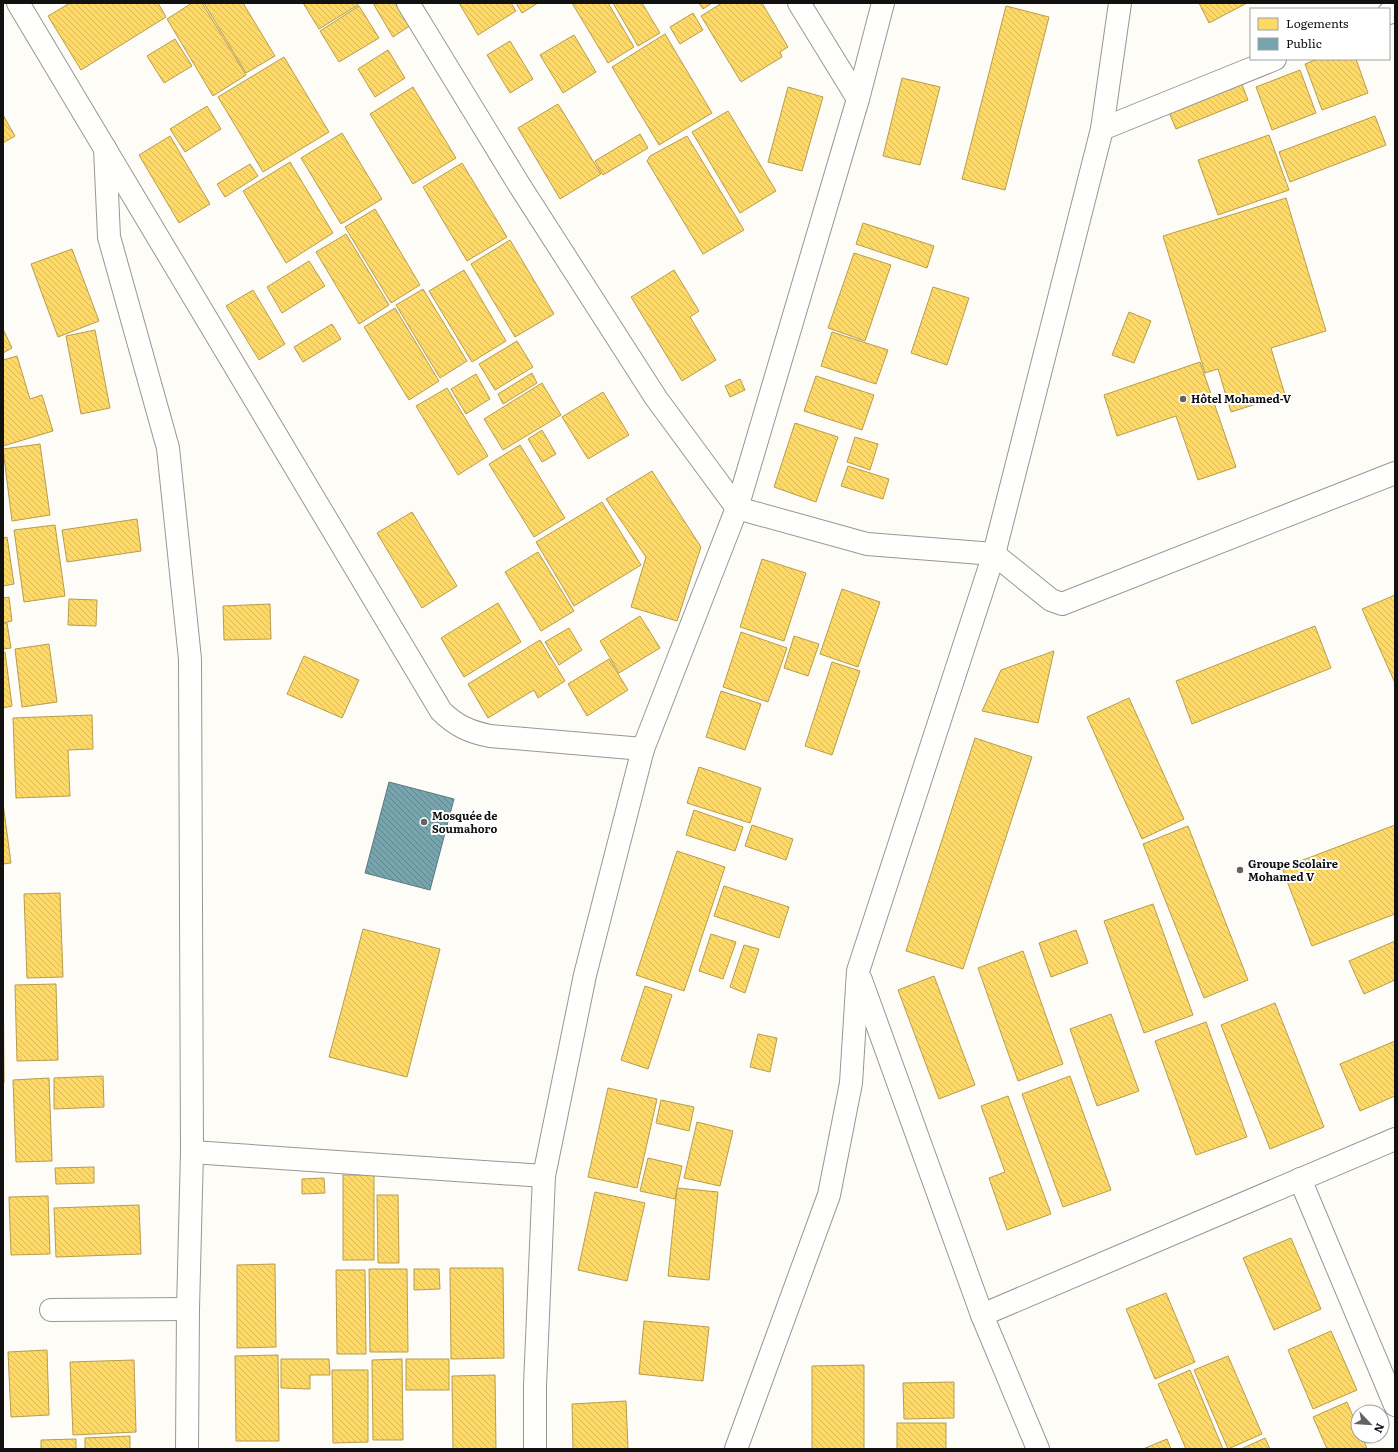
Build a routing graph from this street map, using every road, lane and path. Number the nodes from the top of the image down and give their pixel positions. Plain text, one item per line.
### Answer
1 (18, 3) edge
2 (408, 3) edge
3 (799, 3) edge
4 (883, 3) edge
5 (1120, 3) edge
6 (1273, 60) edge
7 (858, 99) junction
8 (1102, 129) junction
9 (105, 148) junction
10 (1395, 473) edge
11 (737, 508) junction
12 (994, 554) junction
13 (643, 749) junction
14 (858, 971) junction
15 (1395, 1139) edge
16 (192, 1152) junction
17 (544, 1176) junction
18 (1300, 1180) junction
19 (188, 1309) junction
20 (51, 1310) dead end
21 (982, 1315) junction
22 (1395, 1405) edge
23 (187, 1449) edge
24 (535, 1449) edge
25 (736, 1449) edge
26 (1038, 1449) edge

1 - 9 street
2 - 11 street
3 - 7 street
4 - 7 street
5 - 8 street
6 - 8 street
7 - 11 street
8 - 12 street
9 - 13 street
9 - 16 street
10 - 12 street
11 - 12 street
11 - 13 street
12 - 14 street
13 - 17 street
14 - 21 street
14 - 25 street
15 - 18 street
16 - 17 street
16 - 19 street
17 - 24 street
18 - 21 street
18 - 22 street
19 - 20 street
19 - 23 street
21 - 26 street

